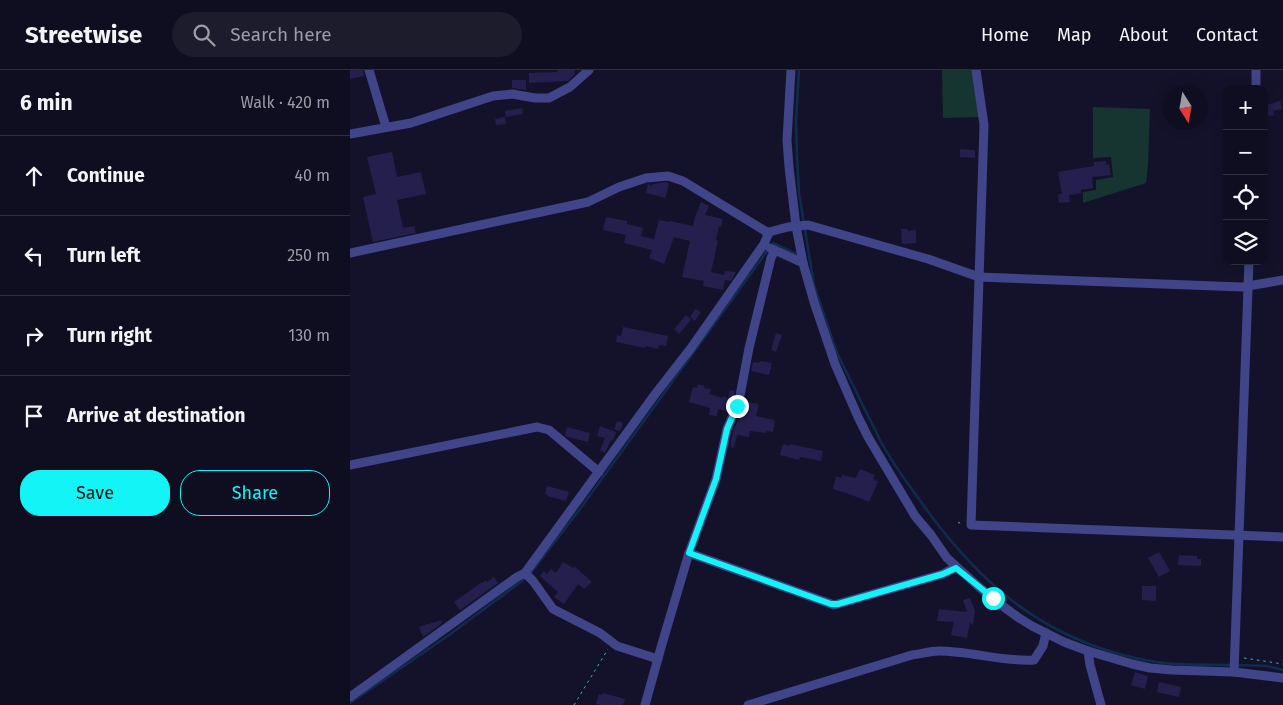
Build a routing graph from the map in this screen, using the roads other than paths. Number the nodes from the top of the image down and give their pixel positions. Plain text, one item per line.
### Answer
1 (369, 70) edge
2 (589, 70) edge
3 (791, 70) edge
4 (976, 70) edge
5 (1256, 70) edge
6 (1256, 85) edge
7 (386, 127) junction
8 (350, 134) edge
9 (802, 225) junction
10 (769, 232) junction
11 (764, 244) junction
12 (775, 250) junction
13 (350, 252) edge
14 (804, 263) junction
15 (1249, 265) edge
16 (979, 277) junction
17 (1283, 280) edge
18 (1248, 287) junction
19 (350, 466) edge
20 (599, 472) junction
21 (1238, 535) junction
22 (1283, 537) edge
23 (689, 553) junction
24 (956, 568) junction
25 (525, 573) junction
26 (1046, 633) junction
27 (1088, 651) junction
28 (658, 659) junction
29 (1234, 672) junction
30 (1283, 678) edge
31 (350, 697) edge
32 (645, 705) edge
33 (748, 705) edge
34 (1101, 705) edge

1 - 7 street
2 - 7 street
3 - 9 street
4 - 16 street
5 - 6 street
7 - 8 street
9 - 10 street
9 - 14 street
9 - 16 street
10 - 11 street
10 - 13 street
11 - 12 street
11 - 20 street
12 - 14 street
12 - 23 street
14 - 24 street
15 - 18 street
16 - 18 street
16 - 21 street
17 - 18 street
18 - 21 street
19 - 20 street
20 - 25 street
21 - 22 street
21 - 29 street
23 - 24 street
23 - 28 street
24 - 26 street
25 - 28 street
25 - 31 street
26 - 27 street
26 - 33 street
27 - 29 street
27 - 34 street
28 - 32 street
29 - 30 street

